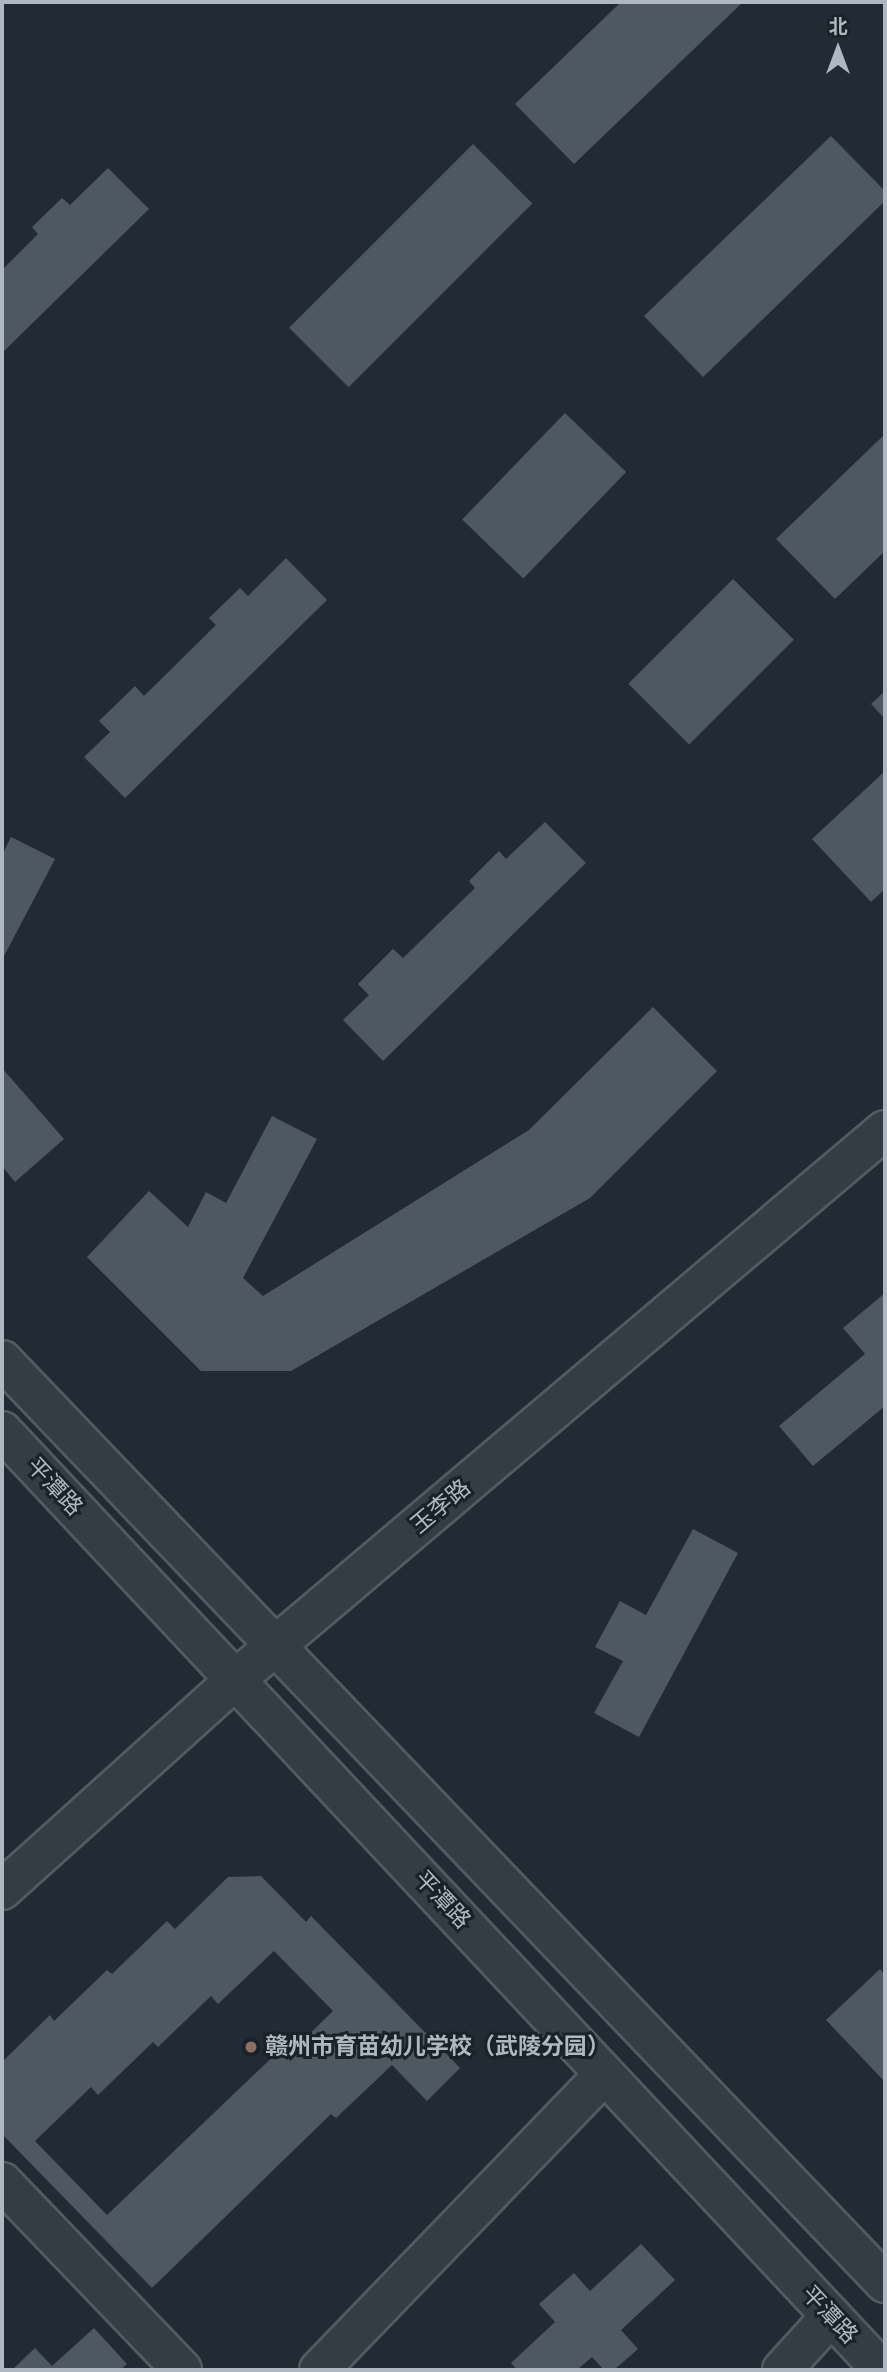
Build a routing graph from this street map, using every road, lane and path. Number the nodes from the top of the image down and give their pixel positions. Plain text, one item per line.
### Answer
1 (885, 1130) edge
2 (2, 1360) edge
3 (2, 1431) edge
4 (273, 1649) junction
5 (236, 1679) junction
6 (2, 1890) edge
7 (604, 2075) junction
8 (2, 2182) edge
9 (885, 2283) edge
10 (831, 2316) junction
11 (181, 2370) edge
12 (318, 2370) edge
13 (782, 2370) edge
14 (882, 2370) edge

1 - 4 street, 玉李路
2 - 4 street
3 - 5 street, 平潭路
4 - 5 street, 玉李路
4 - 9 street
5 - 6 street, 玉李路
5 - 7 street, 平潭路
7 - 10 street, 平潭路
7 - 12 street
8 - 11 street
10 - 13 street
10 - 14 street, 平潭路

